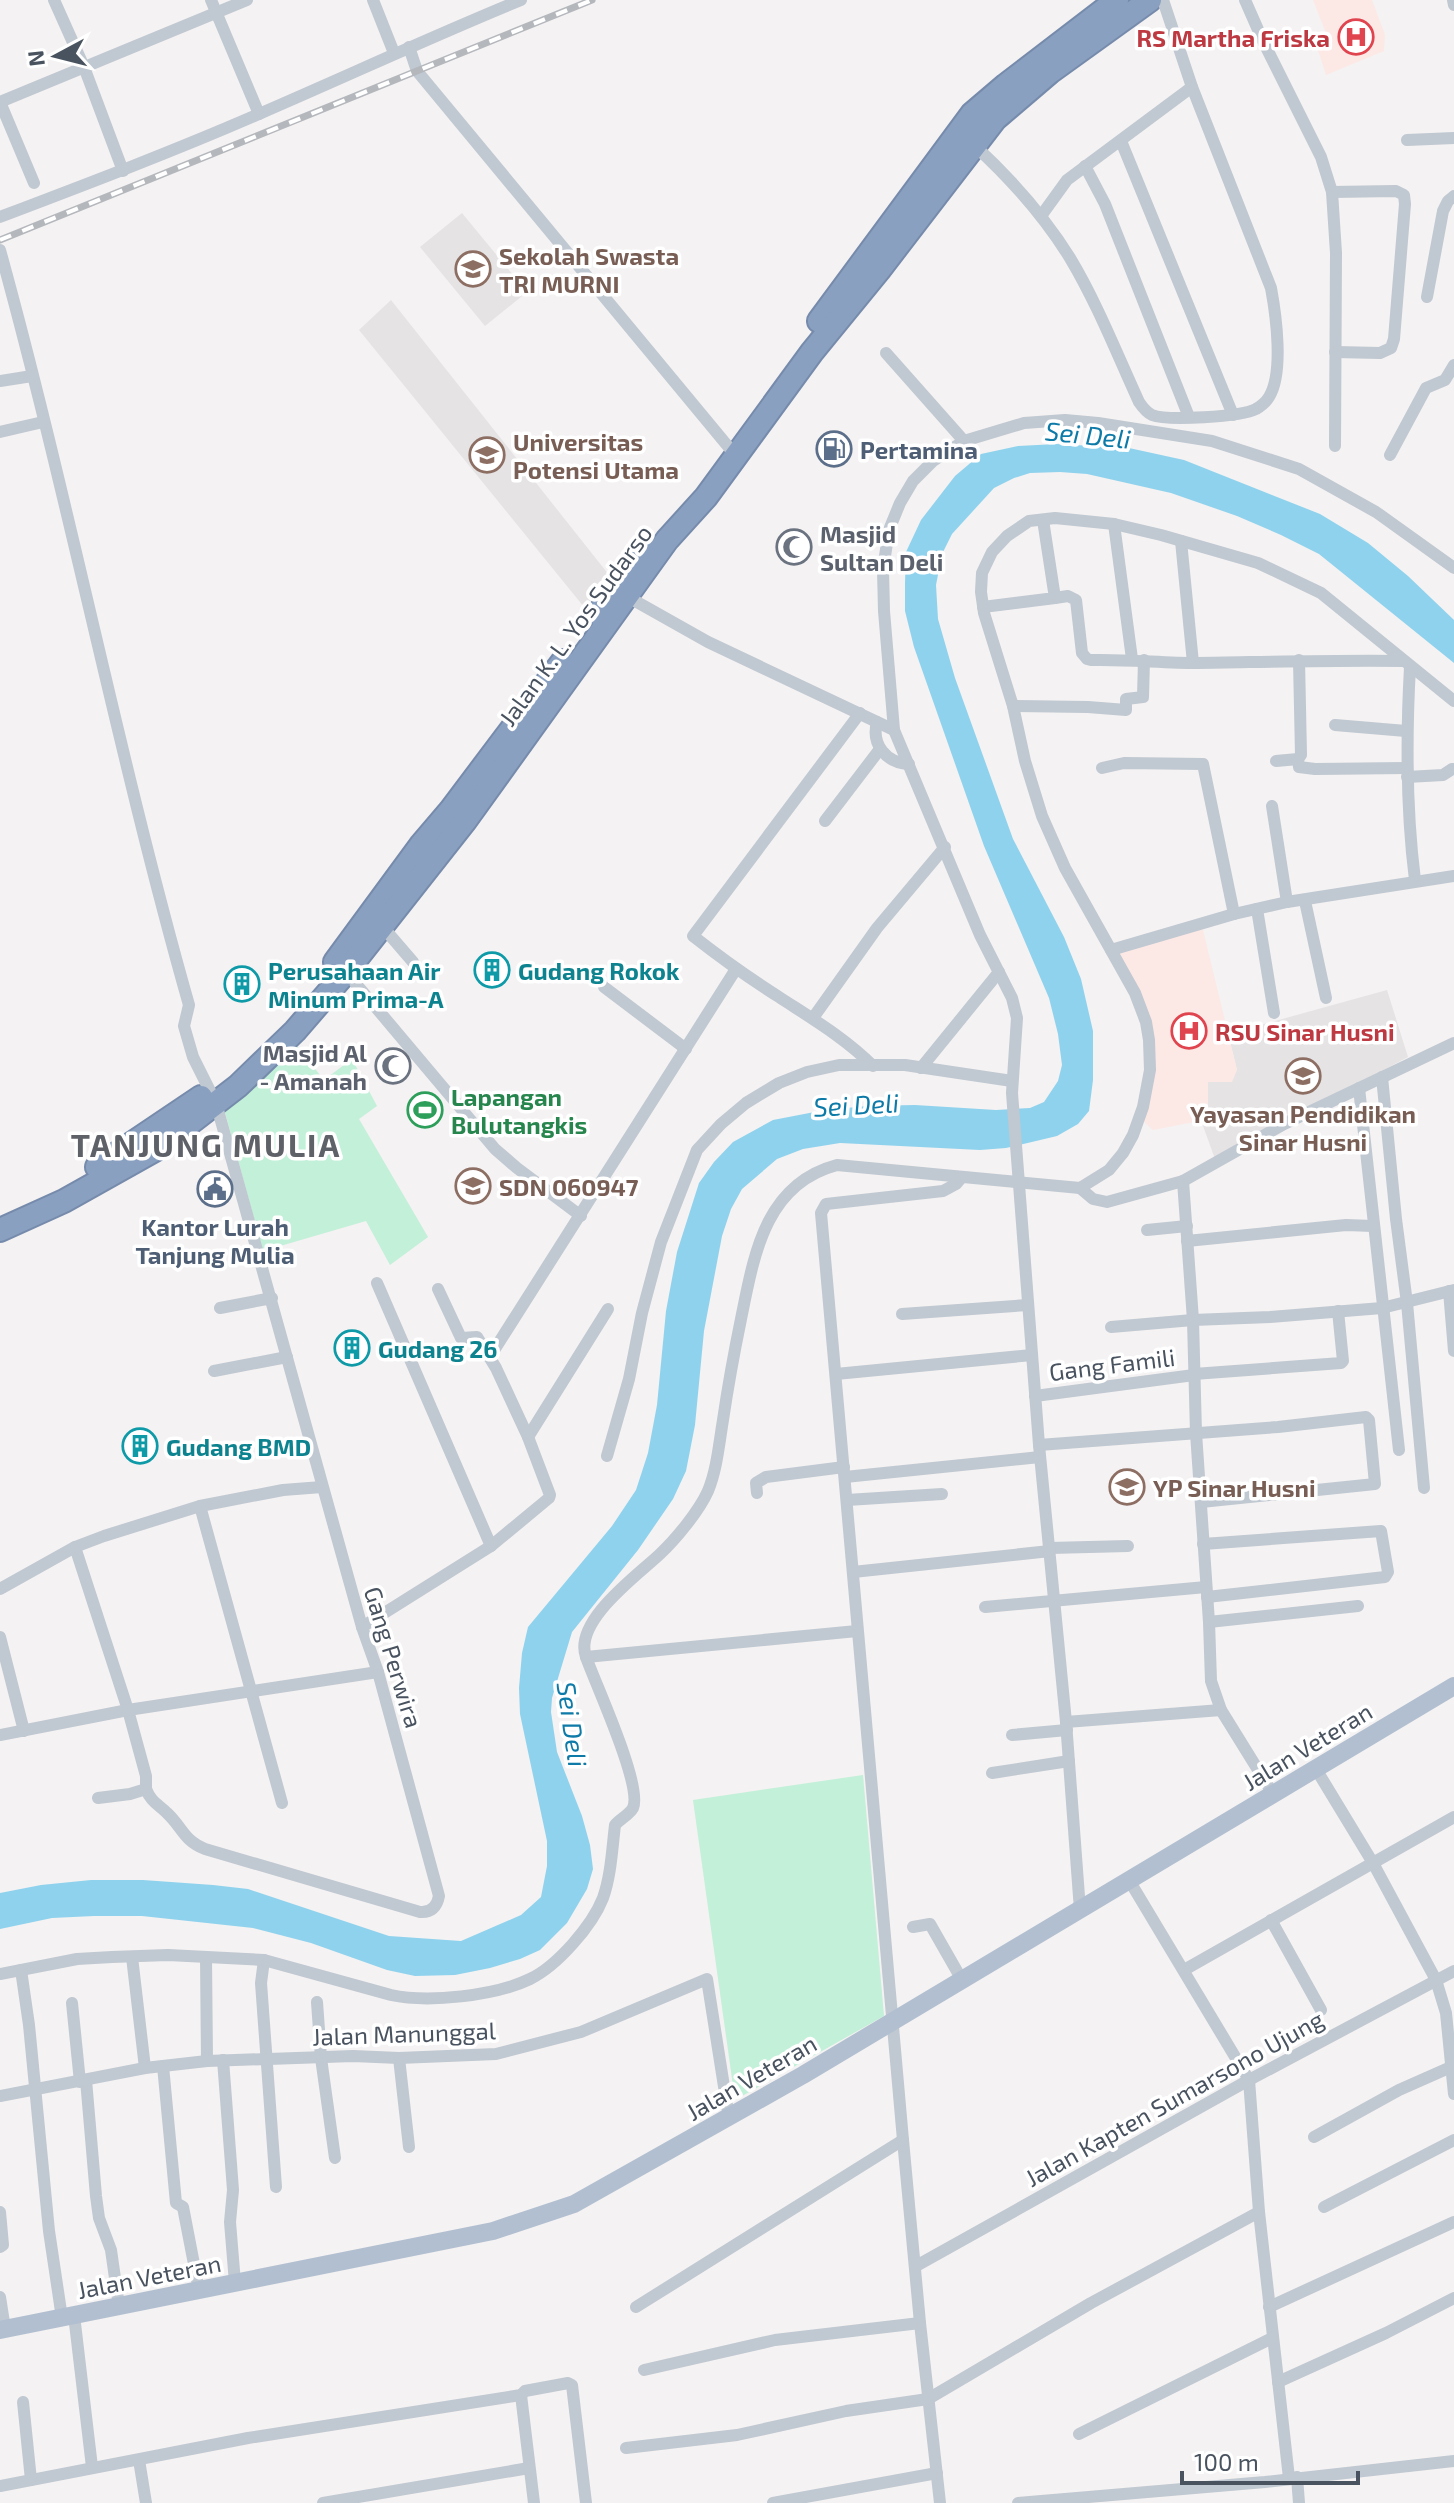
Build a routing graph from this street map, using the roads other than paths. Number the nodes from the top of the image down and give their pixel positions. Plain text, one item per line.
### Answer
1 (54, 0) edge
2 (211, 0) edge
3 (247, 0) edge
4 (373, 0) edge
5 (521, 0) edge
6 (1117, 0) edge
7 (1150, 0) edge
8 (1163, 0) edge
9 (1245, 0) edge
10 (216, 14) junction
11 (409, 47) junction
12 (394, 53) junction
13 (84, 67) junction
14 (1192, 87) junction
15 (0, 102) edge
16 (259, 114) junction
17 (1454, 138) edge
18 (1407, 140) dead end
19 (1121, 141) junction
20 (974, 145) junction
21 (1085, 166) junction
22 (123, 171) junction
23 (34, 183) dead end
24 (1332, 192) junction
25 (1454, 196) edge
26 (1041, 216) junction
27 (0, 217) edge
28 (0, 250) edge
29 (5, 285) edge
30 (1427, 297) dead end
31 (1335, 352) junction
32 (886, 353) dead end
33 (1454, 365) edge
34 (32, 376) junction
35 (0, 381) edge
36 (1233, 415) junction
37 (1189, 417) junction
38 (43, 422) junction
39 (0, 432) edge
40 (964, 441) junction
41 (1335, 446) dead end
42 (732, 450) junction
43 (1390, 455) dead end
44 (1043, 520) junction
45 (1114, 524) junction
46 (1181, 541) junction
47 (1454, 568) edge
48 (628, 597) junction
49 (1055, 598) junction
50 (983, 607) junction
51 (1138, 660) junction
52 (1299, 660) junction
53 (1193, 663) junction
54 (1406, 664) junction
55 (1454, 701) edge
56 (1013, 706) junction
57 (860, 713) junction
58 (877, 722) junction
59 (1335, 725) dead end
60 (894, 730) junction
61 (1406, 731) junction
62 (880, 749) junction
63 (1298, 759) junction
64 (1276, 761) dead end
65 (909, 764) junction
66 (1102, 768) dead end
67 (1452, 769) edge
68 (1407, 773) junction
69 (1272, 806) dead end
70 (825, 821) dead end
71 (945, 847) junction
72 (1454, 876) edge
73 (1415, 880) junction
74 (1305, 901) junction
75 (1287, 902) junction
76 (1257, 909) junction
77 (1234, 914) junction
78 (382, 926) junction
79 (1111, 950) junction
80 (413, 962) dead end
81 (736, 969) junction
82 (346, 972) junction
83 (999, 972) junction
84 (604, 987) dead end
85 (1326, 998) dead end
86 (1274, 1013) dead end
87 (813, 1018) junction
88 (1454, 1043) edge
89 (686, 1049) junction
90 (873, 1066) junction
91 (921, 1068) junction
92 (1382, 1077) junction
93 (1012, 1087) junction
94 (1359, 1088) junction
95 (213, 1097) junction
96 (962, 1177) junction
97 (1183, 1181) junction
98 (1021, 1184) junction
99 (1080, 1188) junction
100 (0, 1216) edge
101 (581, 1216) junction
102 (1187, 1226) junction
103 (1373, 1226) junction
104 (0, 1230) edge
105 (1147, 1230) dead end
106 (1187, 1241) junction
107 (377, 1283) dead end
108 (438, 1289) dead end
109 (1451, 1291) edge
110 (272, 1298) junction
111 (1407, 1303) junction
112 (1028, 1305) junction
113 (220, 1308) dead end
114 (1382, 1308) junction
115 (608, 1309) dead end
116 (1338, 1311) junction
117 (902, 1314) dead end
118 (1193, 1320) junction
119 (1111, 1327) dead end
120 (1454, 1351) edge
121 (491, 1355) junction
122 (1032, 1355) junction
123 (287, 1357) junction
124 (214, 1371) dead end
125 (836, 1374) junction
126 (1194, 1375) junction
127 (1035, 1396) junction
128 (1196, 1433) junction
129 (528, 1437) junction
130 (1399, 1450) dead end
131 (1040, 1451) junction
132 (607, 1456) dead end
133 (845, 1472) junction
134 (322, 1487) junction
135 (1424, 1488) dead end
136 (757, 1493) dead end
137 (942, 1494) dead end
138 (847, 1500) junction
139 (1201, 1502) junction
140 (200, 1506) junction
141 (1203, 1544) junction
142 (491, 1546) junction
143 (1128, 1546) dead end
144 (75, 1547) junction
145 (1050, 1550) junction
146 (853, 1572) junction
147 (0, 1589) edge
148 (1206, 1592) junction
149 (1054, 1602) junction
150 (1358, 1606) dead end
151 (985, 1607) dead end
152 (1209, 1622) junction
153 (362, 1627) junction
154 (857, 1631) junction
155 (0, 1637) edge
156 (586, 1657) junction
157 (378, 1672) junction
158 (251, 1689) junction
159 (1452, 1693) edge
160 (128, 1710) junction
161 (1221, 1710) junction
162 (1067, 1726) junction
163 (24, 1731) junction
164 (0, 1735) edge
165 (1012, 1735) dead end
166 (1069, 1761) junction
167 (1316, 1769) junction
168 (992, 1773) dead end
169 (146, 1789) junction
170 (1273, 1794) junction
171 (98, 1798) dead end
172 (282, 1803) dead end
173 (1454, 1817) edge
174 (1373, 1863) junction
175 (1129, 1880) junction
176 (1080, 1910) junction
177 (1271, 1920) junction
178 (913, 1927) dead end
179 (132, 1957) junction
180 (206, 1957) junction
181 (264, 1960) junction
182 (21, 1970) junction
183 (1184, 1970) junction
184 (1454, 1971) edge
185 (0, 1974) edge
186 (962, 1980) junction
187 (1436, 1980) junction
188 (317, 2002) dead end
189 (72, 2003) dead end
190 (1321, 2010) dead end
191 (892, 2022) junction
192 (267, 2058) junction
193 (321, 2058) junction
194 (399, 2058) junction
195 (223, 2060) junction
196 (1452, 2060) edge
197 (207, 2061) junction
198 (163, 2066) junction
199 (145, 2068) junction
200 (1249, 2080) junction
201 (83, 2081) junction
202 (36, 2089) junction
203 (1454, 2094) edge
204 (0, 2096) edge
205 (729, 2118) junction
206 (1314, 2137) dead end
207 (903, 2140) junction
208 (1454, 2140) edge
209 (409, 2147) dead end
210 (335, 2158) dead end
211 (276, 2187) dead end
212 (1324, 2207) dead end
213 (0, 2212) edge
214 (1259, 2212) junction
215 (1454, 2222) edge
216 (0, 2247) edge
217 (916, 2266) junction
218 (235, 2283) junction
219 (199, 2290) junction
220 (0, 2297) edge
221 (1454, 2298) edge
222 (119, 2306) junction
223 (636, 2307) dead end
224 (1269, 2307) junction
225 (68, 2316) junction
226 (920, 2323) junction
227 (3, 2329) edge
228 (1272, 2338) junction
229 (644, 2370) dead end
230 (1278, 2382) junction
231 (521, 2395) junction
232 (928, 2399) junction
233 (23, 2402) dead end
234 (1079, 2434) dead end
235 (626, 2448) dead end
236 (139, 2460) junction
237 (1454, 2461) edge
238 (92, 2467) junction
239 (529, 2468) junction
240 (937, 2473) junction
241 (1293, 2477) junction
242 (31, 2480) junction
243 (0, 2486) edge
244 (146, 2503) edge
245 (323, 2503) edge
246 (534, 2503) edge
247 (586, 2503) edge
248 (773, 2503) edge
249 (940, 2503) edge
250 (1018, 2503) edge
251 (1299, 2503) edge

1 - 13 street
2 - 10 street
3 - 10 street
4 - 12 street
5 - 11 street
6 - 42 highway, Jalan K. L. Yos Sudarso
7 - 20 highway, Jalan K. L. Yos Sudarso
8 - 14 street
9 - 24 street
10 - 13 street
10 - 16 street
11 - 12 street
11 - 42 street
12 - 16 street
13 - 15 street
13 - 22 street
14 - 19 street
14 - 36 street
15 - 23 street
16 - 22 street
17 - 18 street
19 - 21 street
19 - 36 street
20 - 26 street
20 - 42 highway, Jalan K. L. Yos Sudarso
21 - 26 street
21 - 37 street
22 - 27 street
24 - 31 street
24 - 31 street
25 - 30 street
26 - 37 street
28 - 29 street, Gang Perwira
29 - 34 street, Gang Perwira
31 - 41 street
32 - 40 street
33 - 43 street
34 - 35 street
34 - 38 street, Gang Perwira
36 - 37 street
38 - 39 street
38 - 95 street, Gang Perwira
40 - 47 street
40 - 60 street
42 - 48 highway, Jalan K. L. Yos Sudarso
42 - 95 highway, Jalan K. L. Yos Sudarso
44 - 45 street
44 - 49 street
44 - 50 street
45 - 46 street
45 - 51 street
46 - 53 street
46 - 54 street
48 - 57 street
48 - 78 highway, Jalan K. L. Yos Sudarso
49 - 50 street
49 - 51 street
50 - 56 street
51 - 53 street
51 - 56 street
52 - 53 street
52 - 54 street
52 - 63 street
54 - 55 street
54 - 61 street
56 - 79 street
57 - 58 street
57 - 81 street
58 - 60 street
58 - 62 street
59 - 61 street
60 - 65 street
61 - 68 street
62 - 65 street
62 - 70 street
63 - 64 street
63 - 68 street
65 - 71 street
66 - 77 street
67 - 68 street
68 - 73 street
69 - 75 street
71 - 83 street
71 - 87 street
72 - 73 street
73 - 74 street
74 - 75 street
74 - 85 street
75 - 76 street
76 - 77 street
76 - 86 street
77 - 79 street
78 - 80 street
78 - 82 highway, Jalan K. L. Yos Sudarso
79 - 99 street
81 - 87 street
81 - 89 street
82 - 95 highway, Jalan K. L. Yos Sudarso
82 - 101 street
83 - 91 street
83 - 93 street
84 - 89 street
87 - 90 street
88 - 92 street
89 - 101 street
90 - 91 street
90 - 132 street
91 - 93 street
92 - 94 street
92 - 111 street
93 - 98 street
94 - 97 street
94 - 103 street
95 - 100 highway, Jalan K. L. Yos Sudarso
95 - 104 highway, Jalan K. L. Yos Sudarso
95 - 110 street, Gang Perwira
96 - 98 street
96 - 125 street
96 - 156 street
97 - 99 street
97 - 102 street
98 - 99 street
98 - 112 street
101 - 121 street
102 - 105 street
102 - 106 street
103 - 106 street
103 - 114 street
106 - 118 street
107 - 142 street
108 - 121 street
109 - 111 street
109 - 120 street
110 - 113 street
110 - 123 street, Gang Perwira
111 - 114 street
111 - 135 street
112 - 117 street
112 - 122 street
114 - 116 street
114 - 130 street
115 - 129 street
116 - 118 street
116 - 126 street, Gang Famili
118 - 119 street
118 - 126 street
121 - 129 street
122 - 125 street
122 - 127 street
123 - 124 street
123 - 134 street, Gang Perwira
125 - 133 street
126 - 127 street, Gang Famili
126 - 128 street
127 - 131 street
128 - 131 street
128 - 139 street
128 - 139 street
129 - 142 street
131 - 133 street
131 - 145 street
133 - 136 street
133 - 138 street
134 - 140 street
134 - 153 street, Gang Perwira
137 - 138 street
138 - 146 street
139 - 141 street
140 - 144 street
140 - 158 street
141 - 148 street
141 - 148 street
142 - 153 street
143 - 145 street
144 - 147 street
144 - 160 street
145 - 146 street
145 - 149 street
146 - 154 street
148 - 149 street
148 - 152 street
149 - 151 street
149 - 162 street
150 - 152 street
152 - 161 street
153 - 157 street, Gang Perwira
154 - 156 street
154 - 191 street
155 - 163 street
156 - 181 street
157 - 158 street
157 - 169 street, Gang Perwira
158 - 160 street
158 - 172 street
159 - 167 main road, Jalan Veteran
160 - 163 street
160 - 169 street
161 - 162 street
161 - 170 street
162 - 165 street
162 - 166 street
163 - 164 street
166 - 168 street
166 - 176 street
167 - 170 main road, Jalan Veteran
167 - 174 street
169 - 171 street
170 - 175 main road, Jalan Veteran
173 - 174 street
174 - 177 street
174 - 187 street
175 - 176 main road, Jalan Veteran
175 - 183 street
176 - 186 main road, Jalan Veteran
177 - 183 street
177 - 190 street
178 - 186 street
179 - 180 street
179 - 182 street
179 - 199 street
180 - 181 street
180 - 197 street
181 - 192 street
182 - 185 street
182 - 202 street
183 - 200 street
184 - 187 street, Jalan Kapten Sumarsono Ujung
186 - 191 main road, Jalan Veteran
187 - 196 street
187 - 200 street, Jalan Kapten Sumarsono Ujung
188 - 193 street
189 - 201 street
191 - 205 main road, Jalan Veteran
191 - 207 street
192 - 193 street, Jalan Manunggal
192 - 195 street, Jalan Manunggal
192 - 211 street
193 - 194 street, Jalan Manunggal
193 - 210 street
194 - 205 street, Jalan Manunggal
194 - 209 street
195 - 197 street, Jalan Manunggal
195 - 218 street
196 - 203 street
196 - 206 street
197 - 198 street, Jalan Manunggal
198 - 199 street, Jalan Manunggal
198 - 219 street
199 - 201 street, Jalan Manunggal
200 - 214 street
200 - 217 street, Jalan Kapten Sumarsono Ujung
201 - 202 street, Jalan Manunggal
201 - 222 street
202 - 204 street, Jalan Manunggal
202 - 225 street
205 - 218 main road, Jalan Veteran
207 - 217 street
207 - 223 street
208 - 212 street
213 - 216 street
214 - 224 street
214 - 232 street
215 - 224 street
217 - 226 street
218 - 219 main road, Jalan Veteran
219 - 222 main road, Jalan Veteran
220 - 227 street
221 - 230 street
222 - 225 main road, Jalan Veteran
224 - 228 street
225 - 227 main road, Jalan Veteran
225 - 238 street
226 - 229 street
226 - 232 street
228 - 230 street
228 - 234 street
230 - 241 street
231 - 236 street
231 - 239 street
231 - 247 street
232 - 235 street
232 - 240 street
233 - 242 street
236 - 238 street
236 - 244 street
237 - 241 street
238 - 242 street
239 - 245 street
239 - 246 street
240 - 248 street
240 - 249 street
241 - 250 street
241 - 251 street
242 - 243 street

